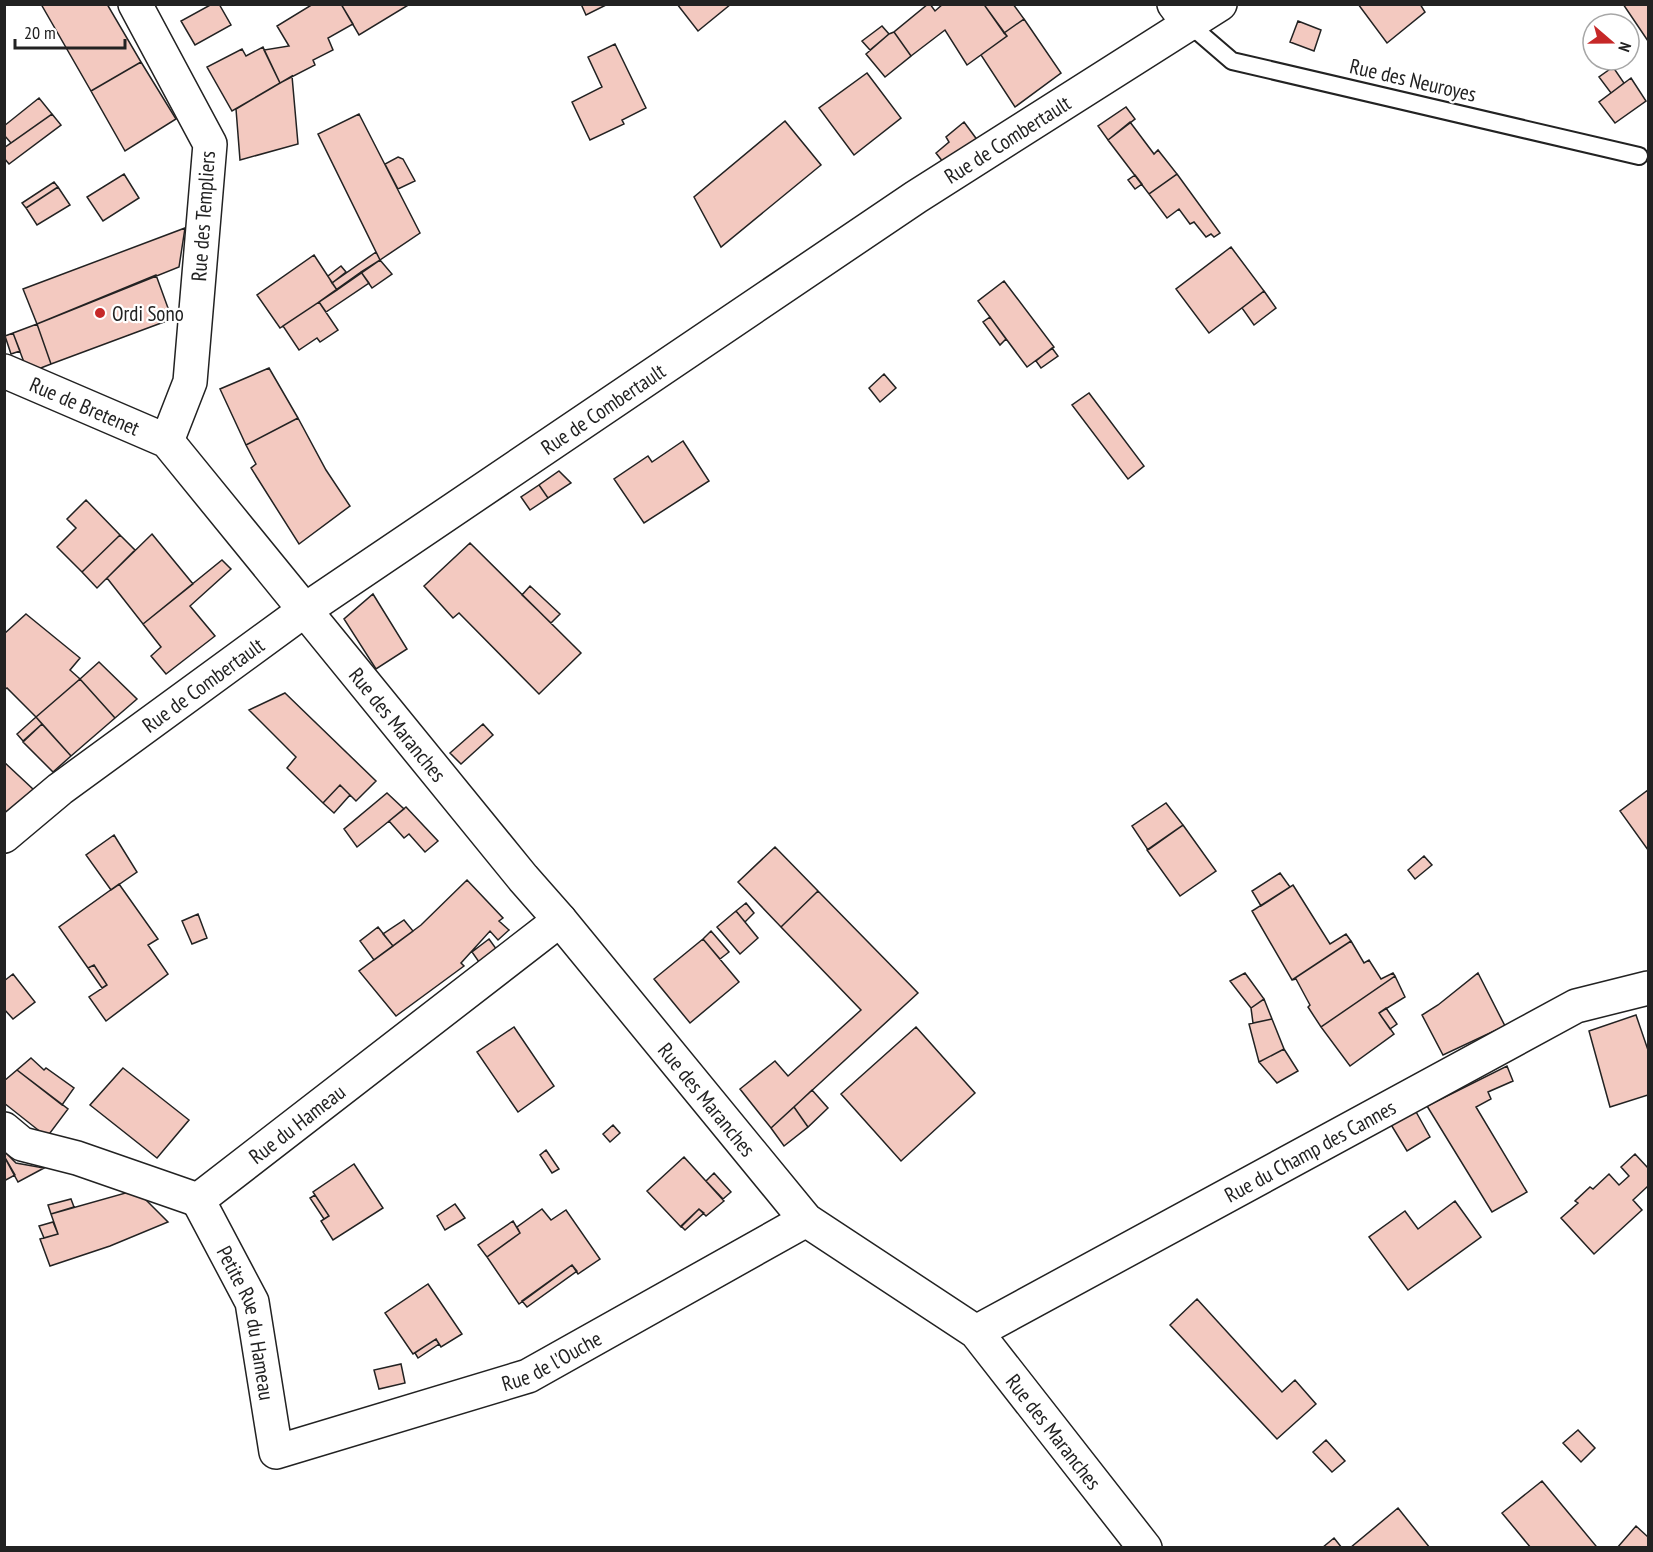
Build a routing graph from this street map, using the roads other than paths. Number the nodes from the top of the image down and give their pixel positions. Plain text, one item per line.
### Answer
1 (135, 4) edge
2 (1220, 4) edge
3 (1181, 14) edge
4 (1640, 156) dead end
5 (4, 371) edge
6 (167, 441) junction
7 (305, 610) junction
8 (4, 837) edge
9 (560, 920) junction
10 (1648, 988) edge
11 (4, 1129) edge
12 (198, 1200) junction
13 (806, 1220) junction
14 (976, 1332) junction
15 (276, 1452) joint
16 (1145, 1548) edge

1 - 6 street, Rue des Templiers
2 - 3 street, Rue de Combertault
3 - 4 lane, Rue des Neuroyes
3 - 7 street, Rue de Combertault
5 - 6 street, Rue de Bretenet
6 - 7 street, Rue des Maranches
7 - 8 street, Rue de Combertault
7 - 9 street, Rue des Maranches
9 - 12 street, Rue du Hameau
9 - 13 street, Rue des Maranches
10 - 14 street, Rue du Champ des Cannes
11 - 12 street
12 - 15 street, Petite Rue du Hameau
13 - 14 street, Rue des Maranches
13 - 15 street, Rue de l'Ouche
14 - 16 street, Rue des Maranches

